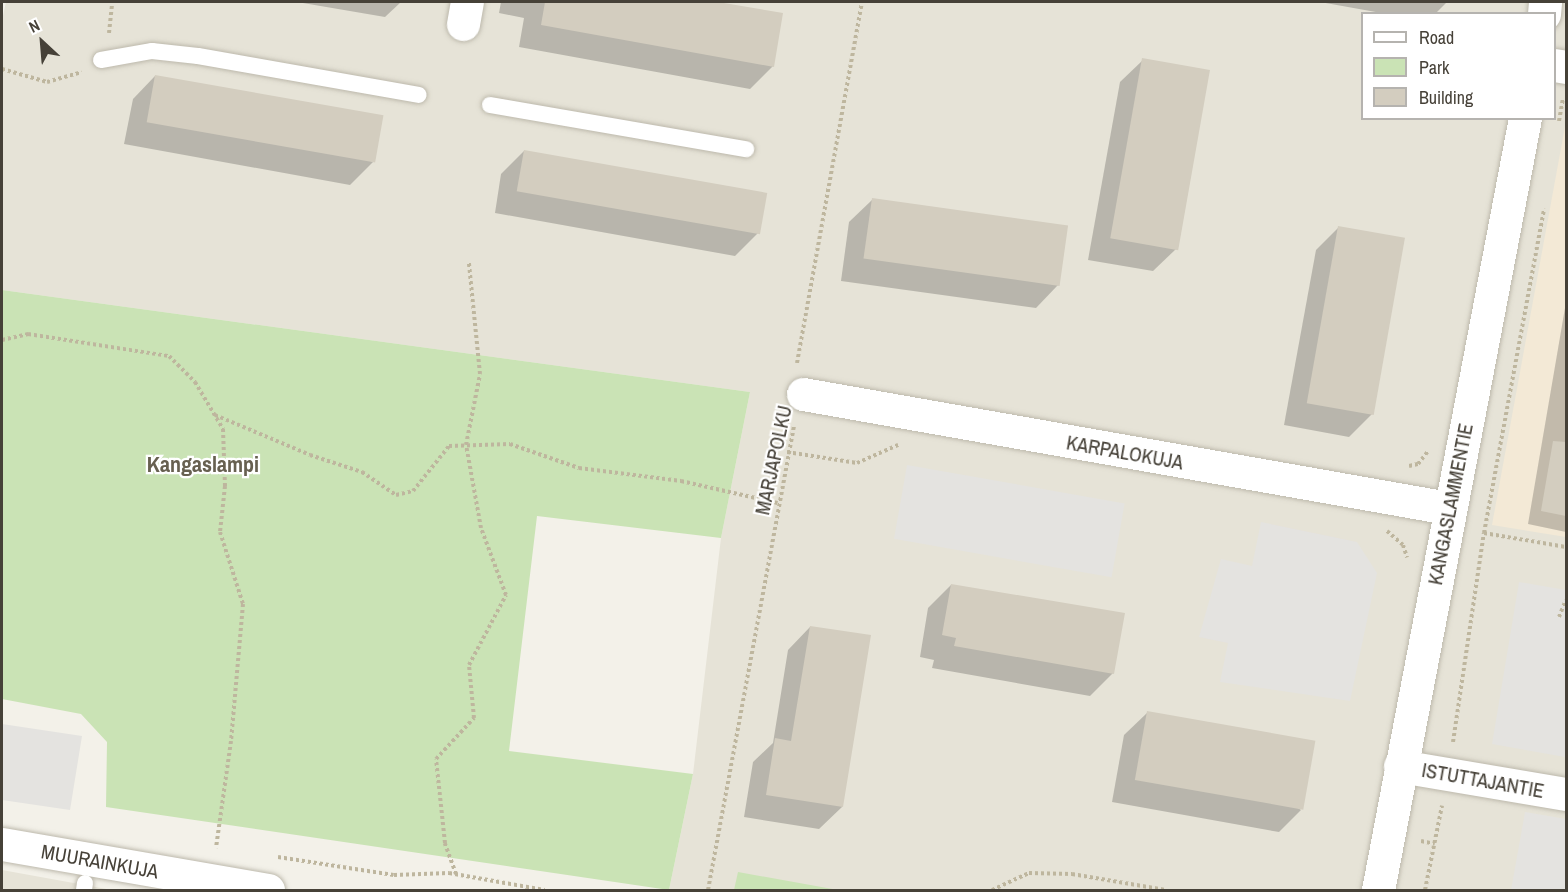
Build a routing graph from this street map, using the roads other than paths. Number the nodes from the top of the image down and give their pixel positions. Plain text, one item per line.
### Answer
1 (105, 59) road end
2 (419, 95) dead end
3 (490, 105) dead end
4 (1525, 120) edge
5 (746, 149) dead end
6 (803, 394) road end
7 (1448, 508) junction
8 (1400, 766) junction
9 (1566, 794) edge
10 (2, 844) edge
11 (268, 891) edge
12 (1378, 891) edge

1 - 2 lane
3 - 5 lane
4 - 7 street, KANGASLAMMENTIE
6 - 7 street, KARPALOKUJA
7 - 8 street, KANGASLAMMENTIE
8 - 9 street, ISTUTTAJANTIE
8 - 12 street, KANGASLAMMENTIE
10 - 11 street, MUURAINKUJA

